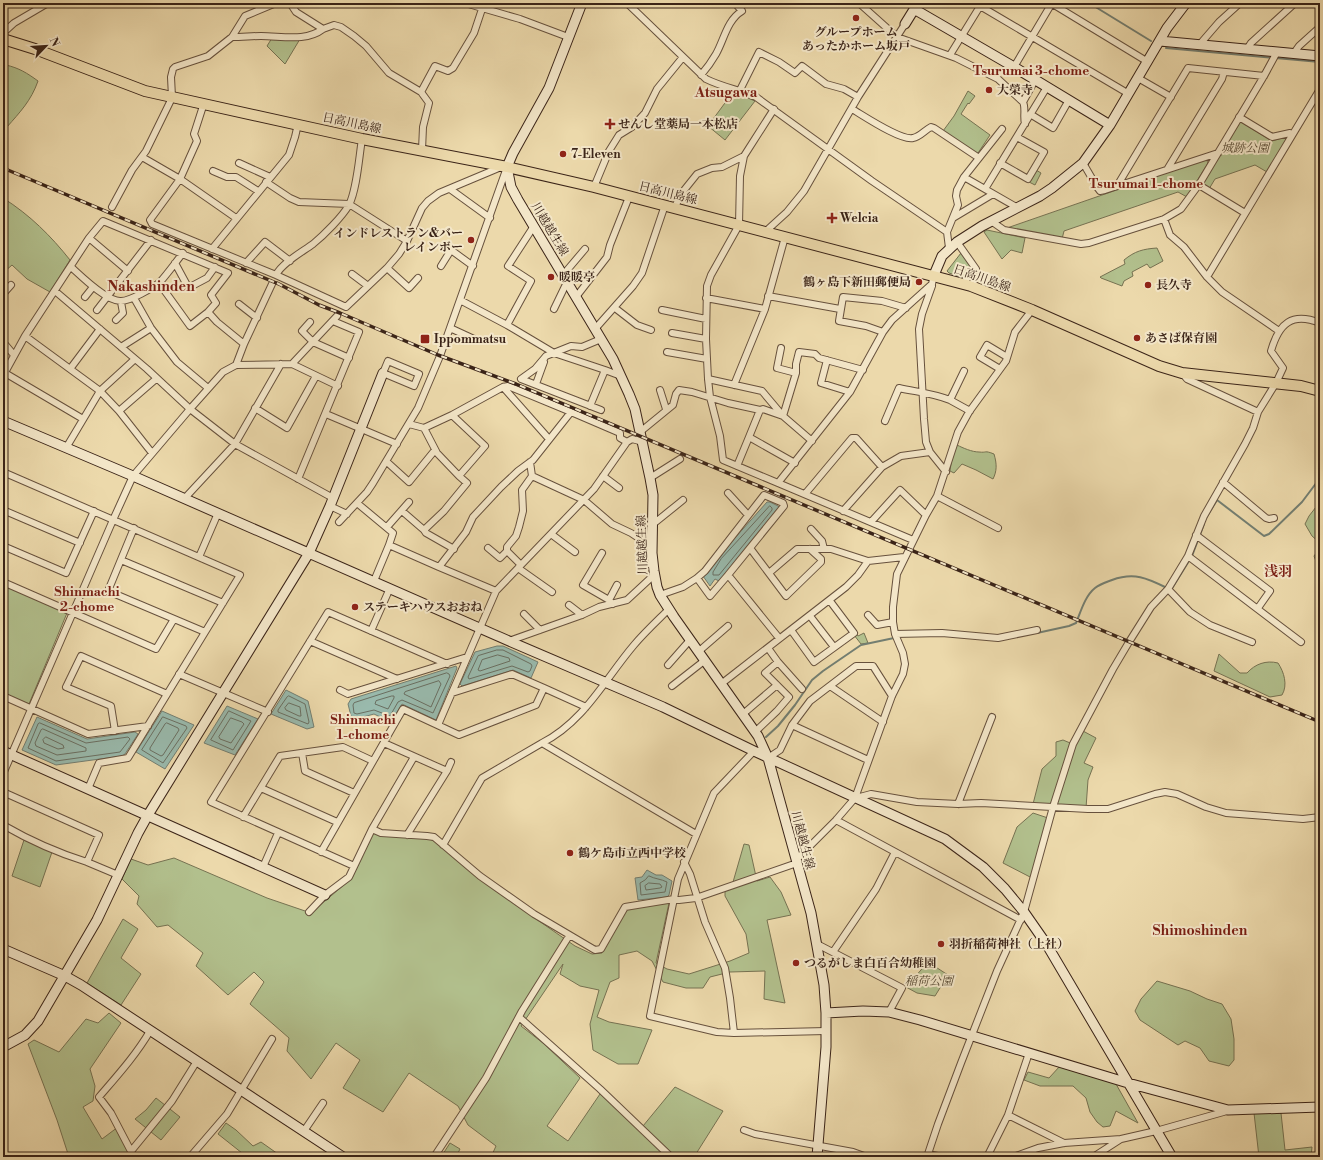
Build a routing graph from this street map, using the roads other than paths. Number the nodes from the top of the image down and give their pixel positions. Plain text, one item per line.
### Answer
1 (48, 3) edge
2 (276, 3) edge
3 (290, 3) edge
4 (465, 3) edge
5 (486, 3) edge
6 (582, 3) edge
7 (627, 3) edge
8 (735, 3) edge
9 (859, 3) edge
10 (1052, 3) edge
11 (1186, 3) edge
12 (1239, 3) edge
13 (1295, 3) edge
14 (981, 5) edge
15 (916, 6) edge
16 (482, 9) junction
17 (905, 24) joint
18 (1320, 28) edge
19 (323, 29) junction
20 (3, 34) edge
21 (961, 36) junction
22 (1033, 36) junction
23 (232, 37) junction
24 (568, 37) junction
25 (897, 37) junction
26 (3, 39) edge
27 (1160, 41) junction
28 (1200, 44) junction
29 (1247, 49) junction
30 (1277, 52) junction
31 (1294, 54) junction
32 (950, 55) junction
33 (1320, 56) edge
34 (683, 57) junction
35 (1148, 62) junction
36 (1014, 67) junction
37 (1224, 72) junction
38 (701, 75) junction
39 (1264, 76) junction
40 (1138, 78) junction
41 (1035, 80) junction
42 (1047, 87) junction
43 (1320, 89) edge
44 (740, 90) junction
45 (421, 92) junction
46 (1129, 94) junction
47 (172, 96) junction
48 (858, 97) junction
49 (1171, 97) junction
50 (1069, 100) junction
51 (1023, 102) junction
52 (204, 103) junction
53 (852, 108) junction
54 (774, 109) junction
55 (1030, 114) junction
56 (1239, 117) junction
57 (298, 124) junction
58 (1025, 124) junction
59 (1110, 125) junction
60 (1002, 129) dead end
61 (1293, 134) junction
62 (1016, 137) junction
63 (362, 139) junction
64 (828, 149) junction
65 (422, 150) junction
66 (1218, 153) junction
67 (744, 156) junction
68 (142, 158) junction
69 (979, 158) junction
70 (239, 163) dead end
71 (1083, 163) junction
72 (1000, 164) junction
73 (504, 167) junction
74 (1168, 168) junction
75 (213, 172) dead end
76 (270, 177) junction
77 (964, 177) junction
78 (180, 179) junction
79 (266, 182) junction
80 (1199, 185) junction
81 (1117, 186) junction
82 (594, 187) junction
83 (450, 189) junction
84 (985, 189) junction
85 (258, 191) junction
86 (993, 194) junction
87 (629, 197) junction
88 (349, 204) junction
89 (670, 206) junction
90 (112, 207) dead end
91 (1018, 208) junction
92 (1245, 213) junction
93 (236, 218) junction
94 (490, 218) junction
95 (953, 218) junction
96 (1164, 219) junction
97 (991, 221) junction
98 (739, 225) junction
99 (534, 226) junction
100 (765, 232) junction
101 (947, 232) junction
102 (785, 237) junction
103 (89, 238) junction
104 (151, 240) junction
105 (407, 240) junction
106 (958, 242) junction
107 (949, 248) junction
108 (212, 249) junction
109 (585, 249) dead end
110 (183, 253) junction
111 (290, 261) junction
112 (175, 263) junction
113 (246, 263) junction
114 (441, 266) dead end
115 (472, 266) junction
116 (71, 267) junction
117 (215, 267) junction
118 (387, 268) junction
119 (128, 271) junction
120 (352, 274) dead end
121 (276, 275) junction
122 (1207, 277) junction
123 (418, 278) dead end
124 (565, 279) junction
125 (933, 280) junction
126 (159, 283) junction
127 (963, 283) junction
128 (272, 284) dead end
129 (11, 285) dead end
130 (368, 286) junction
131 (93, 287) junction
132 (55, 291) junction
133 (3, 294) edge
134 (768, 296) junction
135 (85, 297) dead end
136 (108, 297) junction
137 (576, 297) junction
138 (134, 298) junction
139 (706, 298) junction
140 (460, 300) junction
141 (121, 302) junction
142 (239, 304) dead end
143 (615, 308) junction
144 (906, 308) junction
145 (554, 309) dead end
146 (765, 309) junction
147 (840, 309) junction
148 (97, 310) dead end
149 (662, 310) dead end
150 (1032, 310) junction
151 (208, 312) junction
152 (257, 318) junction
153 (706, 319) junction
154 (116, 320) dead end
155 (310, 322) dead end
156 (1320, 323) edge
157 (507, 325) junction
158 (151, 328) junction
159 (450, 328) junction
160 (100, 329) junction
161 (596, 330) junction
162 (650, 330) dead end
163 (1279, 331) junction
164 (883, 332) junction
165 (672, 333) dead end
166 (25, 336) junction
167 (601, 339) junction
168 (706, 339) junction
169 (476, 340) dead end
170 (3, 342) edge
171 (313, 342) junction
172 (244, 344) junction
173 (121, 347) junction
174 (781, 348) dead end
175 (554, 352) junction
176 (667, 352) dead end
177 (14, 355) junction
178 (546, 356) junction
179 (1007, 357) junction
180 (349, 358) junction
181 (135, 359) junction
182 (707, 359) junction
183 (827, 360) junction
184 (281, 364) junction
185 (292, 364) junction
186 (236, 365) junction
187 (70, 368) junction
188 (1000, 369) junction
189 (605, 370) junction
190 (863, 370) junction
191 (964, 371) dead end
192 (796, 373) junction
193 (1182, 373) junction
194 (4, 374) edge
195 (383, 374) junction
196 (316, 376) junction
197 (622, 376) junction
198 (156, 378) junction
199 (708, 379) junction
200 (1276, 383) junction
201 (536, 384) junction
202 (734, 385) junction
203 (338, 386) junction
204 (503, 387) junction
205 (208, 388) junction
206 (660, 390) dead end
207 (1320, 390) edge
208 (100, 391) junction
209 (850, 392) junction
210 (924, 392) junction
211 (710, 397) junction
212 (950, 400) junction
213 (590, 406) junction
214 (255, 408) junction
215 (190, 409) junction
216 (602, 410) dead end
217 (666, 410) junction
218 (760, 410) junction
219 (119, 411) junction
220 (970, 411) junction
221 (571, 412) junction
222 (1258, 412) junction
223 (326, 414) junction
224 (452, 415) junction
225 (783, 416) junction
226 (83, 419) junction
227 (3, 422) edge
228 (885, 422) dead end
229 (409, 424) junction
230 (424, 428) junction
231 (361, 429) junction
232 (640, 432) junction
233 (749, 437) junction
234 (549, 439) junction
235 (627, 442) junction
236 (643, 442) junction
237 (812, 442) junction
238 (235, 444) junction
239 (397, 444) junction
240 (66, 448) junction
241 (435, 450) junction
242 (930, 452) junction
243 (152, 453) junction
244 (680, 459) dead end
245 (386, 462) junction
246 (530, 462) junction
247 (795, 462) junction
248 (737, 466) junction
249 (882, 467) junction
250 (3, 472) edge
251 (946, 472) junction
252 (133, 476) junction
253 (459, 476) junction
254 (532, 476) junction
255 (603, 476) junction
256 (650, 478) junction
257 (298, 479) junction
258 (1223, 482) junction
259 (778, 483) junction
260 (619, 488) dead end
261 (728, 493) dead end
262 (804, 494) junction
263 (937, 496) junction
264 (184, 499) junction
265 (584, 500) junction
266 (683, 500) dead end
267 (332, 502) junction
268 (409, 502) dead end
269 (357, 503) junction
270 (3, 510) edge
271 (94, 511) junction
272 (402, 511) junction
273 (843, 511) junction
274 (218, 513) junction
275 (347, 514) junction
276 (748, 515) junction
277 (926, 515) junction
278 (1274, 518) dead end
279 (113, 520) junction
280 (340, 522) dead end
281 (871, 522) junction
282 (652, 525) junction
283 (387, 527) junction
284 (134, 528) junction
285 (998, 528) dead end
286 (811, 529) dead end
287 (424, 530) junction
288 (551, 534) junction
289 (1196, 534) junction
290 (913, 540) junction
291 (80, 543) junction
292 (652, 543) junction
293 (389, 545) junction
294 (3, 546) edge
295 (488, 548) dead end
296 (750, 548) junction
297 (454, 549) junction
298 (810, 549) junction
299 (824, 549) junction
300 (507, 551) junction
301 (575, 552) dead end
302 (309, 553) junction
303 (602, 553) dead end
304 (1188, 556) junction
305 (199, 557) junction
306 (904, 557) junction
307 (121, 560) junction
308 (868, 561) junction
309 (520, 566) junction
310 (439, 567) junction
311 (769, 573) junction
312 (654, 575) junction
313 (728, 575) junction
314 (696, 578) junction
315 (374, 581) junction
316 (3, 582) edge
317 (617, 586) dead end
318 (390, 588) junction
319 (1168, 590) junction
320 (496, 591) junction
321 (552, 592) dead end
322 (660, 595) junction
323 (830, 601) junction
324 (611, 602) junction
325 (223, 603) junction
326 (569, 605) dead end
327 (1258, 608) junction
328 (669, 609) junction
329 (73, 612) junction
330 (524, 614) dead end
331 (582, 615) junction
332 (868, 615) dead end
333 (810, 616) junction
334 (174, 619) junction
335 (893, 622) junction
336 (728, 626) dead end
337 (479, 628) junction
338 (540, 630) junction
339 (791, 630) junction
340 (1037, 630) dead end
341 (371, 631) junction
342 (205, 632) junction
343 (895, 634) junction
344 (779, 638) junction
345 (690, 640) junction
346 (509, 641) junction
347 (310, 642) junction
348 (1252, 642) dead end
349 (1301, 642) dead end
350 (834, 647) junction
351 (768, 648) junction
352 (698, 652) junction
353 (467, 657) junction
354 (704, 661) junction
355 (778, 662) junction
356 (447, 664) junction
357 (668, 665) dead end
358 (179, 674) junction
359 (398, 679) junction
360 (607, 682) junction
361 (721, 684) junction
362 (777, 685) junction
363 (672, 686) dead end
364 (830, 686) junction
365 (544, 688) junction
366 (802, 689) dead end
367 (340, 690) dead end
368 (224, 692) junction
369 (452, 693) junction
370 (167, 694) junction
371 (3, 696) edge
372 (892, 696) junction
373 (586, 707) junction
374 (32, 708) junction
375 (268, 712) junction
376 (743, 714) junction
377 (992, 717) dead end
378 (883, 722) junction
379 (438, 725) junction
380 (792, 725) junction
381 (148, 726) junction
382 (115, 731) junction
383 (756, 732) junction
384 (384, 743) junction
385 (542, 743) junction
386 (3, 751) edge
387 (754, 751) junction
388 (302, 753) junction
389 (12, 755) junction
390 (414, 757) junction
391 (768, 758) junction
392 (868, 760) junction
393 (373, 761) junction
394 (451, 762) dead end
395 (447, 771) junction
396 (3, 774) edge
397 (261, 788) junction
398 (88, 789) junction
399 (3, 792) edge
400 (354, 793) junction
401 (854, 798) junction
402 (958, 804) junction
403 (1053, 807) junction
404 (148, 816) junction
405 (243, 817) junction
406 (1320, 817) edge
407 (836, 820) junction
408 (337, 822) junction
409 (3, 825) edge
410 (372, 829) junction
411 (278, 833) junction
412 (696, 834) junction
413 (407, 835) junction
414 (443, 845) junction
415 (321, 852) junction
416 (895, 852) junction
417 (796, 861) junction
418 (87, 862) junction
419 (684, 862) junction
420 (354, 866) junction
421 (263, 867) junction
422 (118, 875) junction
423 (325, 895) junction
424 (696, 898) junction
425 (674, 899) junction
426 (309, 912) dead end
427 (1023, 916) junction
428 (569, 936) junction
429 (817, 944) junction
430 (3, 949) edge
431 (833, 952) junction
432 (65, 976) junction
433 (889, 1012) junction
434 (826, 1013) junction
435 (518, 1017) junction
436 (150, 1031) junction
437 (826, 1031) junction
438 (734, 1033) junction
439 (972, 1036) junction
440 (272, 1039) dead end
441 (3, 1047) edge
442 (1029, 1053) junction
443 (197, 1061) junction
444 (1128, 1083) junction
445 (242, 1090) junction
446 (323, 1103) dead end
447 (1320, 1108) edge
448 (1228, 1110) junction
449 (1008, 1115) junction
450 (744, 1130) dead end
451 (1156, 1131) junction
452 (304, 1132) junction
453 (1121, 1139) junction
454 (1064, 1143) junction
455 (818, 1145) junction
456 (132, 1150) junction
457 (928, 1156) edge
458 (134, 1157) edge
459 (190, 1157) edge
460 (342, 1157) edge
461 (434, 1157) edge
462 (671, 1157) edge
463 (817, 1157) edge
464 (867, 1157) edge
465 (942, 1157) edge
466 (987, 1157) edge
467 (1013, 1157) edge
468 (1094, 1157) edge
469 (1172, 1157) edge

1 - 20 street
2 - 23 street
3 - 19 street
4 - 16 street
5 - 16 street
6 - 24 street
7 - 34 street
8 - 38 street
9 - 25 street
10 - 22 street
10 - 35 street
11 - 27 street
12 - 28 street
13 - 29 street
14 - 21 street
14 - 22 street
15 - 17 street
15 - 21 street
16 - 24 street
16 - 45 street
17 - 25 street
18 - 31 street
19 - 23 street
19 - 45 street
21 - 32 street
21 - 36 street
22 - 36 street
22 - 46 street
23 - 47 street
24 - 73 street
25 - 32 street
25 - 48 street
26 - 47 main road, 日高川島線
27 - 28 street
27 - 35 street
28 - 29 street
29 - 30 street
30 - 31 street
30 - 39 street
31 - 33 street
32 - 51 street
34 - 38 street
34 - 82 street
35 - 40 street
36 - 41 street
37 - 39 street
37 - 49 street
37 - 74 street
38 - 44 street
39 - 56 street
40 - 46 street
40 - 49 street
41 - 42 street
41 - 51 street
42 - 50 street
42 - 55 street
43 - 61 street
44 - 48 street
44 - 54 street
45 - 65 street
46 - 59 street
47 - 52 main road, 日高川島線
47 - 68 street
48 - 53 street
49 - 81 street
50 - 55 street
50 - 59 street
51 - 58 street
52 - 57 main road, 日高川島線
52 - 78 street
53 - 64 street
53 - 69 street
54 - 64 street
54 - 67 street
55 - 58 street
56 - 61 street
56 - 66 street
57 - 63 main road, 日高川島線
57 - 76 street
58 - 62 street
59 - 71 street
60 - 69 street
61 - 92 street
62 - 72 street
62 - 72 street
63 - 65 main road, 日高川島線
63 - 88 street
64 - 100 street
64 - 101 street
65 - 73 main road, 日高川島線
66 - 74 street
66 - 80 street
67 - 89 street
67 - 98 street
68 - 78 street
68 - 90 street
69 - 77 street
70 - 76 street
71 - 81 street
71 - 91 street
72 - 84 street
73 - 82 main road, 日高川島線
73 - 83 street
73 - 94 street
73 - 99 street, 川越越生線
74 - 81 street
75 - 85 street
76 - 79 street
77 - 84 street
77 - 95 street
78 - 93 street
78 - 108 street
79 - 85 street
79 - 88 street
80 - 92 street
80 - 96 street
82 - 87 main road, 日高川島線
83 - 94 street
83 - 105 street
84 - 86 street
85 - 93 street
86 - 91 street
86 - 95 street
87 - 89 main road, 日高川島線
87 - 137 street
88 - 105 street
88 - 111 street
89 - 98 main road, 日高川島線
89 - 143 street
91 - 97 street
92 - 122 street
93 - 108 street
94 - 115 street
95 - 101 street
96 - 97 street
96 - 122 street
97 - 106 street
98 - 100 main road, 日高川島線
98 - 139 street
99 - 124 street, 川越越生線
99 - 157 street
100 - 102 main road, 日高川島線
101 - 107 street
102 - 125 main road, 日高川島線
102 - 134 street
103 - 104 street
103 - 116 street
103 - 119 street
104 - 110 street
104 - 119 street
105 - 118 street
106 - 107 street
106 - 127 street
107 - 125 street
108 - 113 street
109 - 124 street
110 - 112 street
110 - 117 street
111 - 113 street
111 - 121 street
112 - 117 street
112 - 126 street
113 - 121 street
114 - 115 street
115 - 140 street
116 - 131 street
116 - 132 street
117 - 151 street
118 - 123 street
118 - 130 street
119 - 136 street
120 - 130 street
121 - 130 street
122 - 163 street
124 - 137 street, 川越越生線
124 - 145 street
125 - 127 main road, 日高川島線
125 - 144 street
125 - 210 street
126 - 138 street
126 - 151 street
127 - 150 main road, 日高川島線
128 - 152 street
129 - 133 street
131 - 135 street
131 - 136 street
132 - 160 street
132 - 166 street
134 - 146 street
134 - 147 street
136 - 141 street
136 - 148 street
137 - 161 street, 川越越生線
138 - 141 street
138 - 158 street
139 - 146 street
139 - 153 street
140 - 157 street
140 - 159 street
141 - 154 street
142 - 152 street
143 - 161 street
143 - 162 street
144 - 147 street
144 - 164 street
146 - 202 street
147 - 164 street
149 - 153 street
150 - 179 street
150 - 193 main road, 日高川島線
151 - 172 street
152 - 172 street
153 - 168 street
155 - 171 street
156 - 163 street
157 - 175 street
158 - 173 street
158 - 205 street
159 - 169 street
159 - 229 street
160 - 173 street
160 - 187 street
161 - 167 street, 川越越生線
163 - 200 street
164 - 190 street
165 - 168 street
166 - 177 street
166 - 187 street
167 - 175 street
167 - 197 street, 川越越生線
168 - 182 street
170 - 177 street
171 - 180 street
171 - 180 street
171 - 185 street
172 - 186 street
173 - 181 street
174 - 192 street
175 - 178 street
175 - 189 street
176 - 182 street
177 - 194 street
178 - 201 street
178 - 201 street
179 - 188 street
179 - 188 street
180 - 203 street
181 - 198 street
181 - 208 street
182 - 199 street
183 - 190 street
183 - 192 street
183 - 209 street
184 - 185 street
184 - 186 street
184 - 214 street
185 - 196 street
186 - 205 street
187 - 208 street
188 - 220 street
189 - 197 street
189 - 213 street
190 - 209 street
191 - 212 street
192 - 225 street
193 - 200 main road, 日高川島線
193 - 222 street
194 - 226 street
195 - 195 street
195 - 231 street
196 - 203 street
196 - 214 street
197 - 232 street, 川越越生線
198 - 215 street
198 - 219 street
199 - 202 street
199 - 211 street
200 - 207 main road, 日高川島線
200 - 222 street
201 - 213 street
202 - 225 street
203 - 223 street
204 - 221 street
204 - 224 street
204 - 234 street
205 - 215 street
206 - 217 street
208 - 219 street
208 - 226 street
209 - 237 street
210 - 212 street
210 - 228 street
210 - 242 street
211 - 217 street
211 - 218 street
211 - 248 street
212 - 220 street
213 - 216 street
214 - 238 street
215 - 238 street
215 - 243 street
217 - 232 street
218 - 225 street
218 - 233 street
219 - 243 street
220 - 251 street
221 - 234 street
221 - 235 street
222 - 258 street
223 - 231 street
223 - 257 street
224 - 230 street
224 - 253 street
225 - 237 street
226 - 240 street
227 - 240 street
229 - 230 street
229 - 239 street
230 - 241 street
231 - 239 street
231 - 267 street
232 - 236 street, 川越越生線
233 - 247 street
233 - 248 street
234 - 246 street
235 - 236 street
235 - 255 street
236 - 256 street, 川越越生線
237 - 247 street
238 - 257 street
238 - 264 street
239 - 245 street
240 - 252 street
241 - 245 street
241 - 253 street
242 - 249 street
242 - 251 street
243 - 252 street
244 - 256 street
245 - 269 street
246 - 254 street
246 - 297 street
247 - 259 street
248 - 259 street
249 - 262 street
249 - 273 street
250 - 271 street
251 - 263 street
252 - 264 street
252 - 279 street
253 - 287 street
254 - 265 street
254 - 300 street
255 - 260 street
255 - 265 street
256 - 282 street, 川越越生線
257 - 267 street
258 - 278 street
258 - 289 street
259 - 262 street
261 - 276 street
262 - 273 street
263 - 277 street
263 - 285 street
264 - 274 street
265 - 288 street
265 - 292 street
266 - 282 street
267 - 275 street
267 - 302 street
268 - 272 street
269 - 275 street
269 - 283 street
270 - 291 street
271 - 279 street
271 - 291 street
272 - 283 street
272 - 287 street
273 - 281 street
274 - 302 street
274 - 305 street
275 - 280 street
276 - 296 street
276 - 314 street
277 - 281 street
277 - 290 street
279 - 284 street
279 - 329 street
281 - 290 street
282 - 292 street, 川越越生線
283 - 293 street
284 - 305 street
284 - 307 street
286 - 299 street
287 - 297 street
288 - 301 street
288 - 309 street
289 - 304 street
289 - 327 street
290 - 306 street
291 - 294 street
292 - 312 street, 川越越生線
293 - 310 street
293 - 315 street
295 - 300 street
296 - 311 street
296 - 313 street
297 - 310 street
298 - 299 street
298 - 311 street
298 - 311 street
299 - 308 street
300 - 309 street
302 - 315 street
302 - 368 street
303 - 324 street
304 - 319 street
304 - 327 street
305 - 325 street
306 - 308 street
306 - 335 street
307 - 325 street
307 - 334 street
308 - 323 street
309 - 320 street
309 - 321 street
310 - 320 street
312 - 322 street, 川越越生線
312 - 324 street
313 - 314 street
313 - 344 street
314 - 322 street
315 - 318 street
316 - 329 street
317 - 324 street
318 - 337 street
318 - 341 street
319 - 348 street
319 - 403 street
320 - 337 street
322 - 328 street, 川越越生線
323 - 333 street
323 - 350 street
324 - 331 street
325 - 342 street
326 - 331 street
327 - 349 street
328 - 345 street, 川越越生線
328 - 360 street
329 - 334 street
329 - 374 street
330 - 338 street
331 - 338 street
332 - 335 street
333 - 339 street
333 - 350 street
334 - 342 street
335 - 343 street
336 - 352 street
337 - 346 street
337 - 353 street
338 - 346 street
339 - 344 street
339 - 350 street
340 - 343 street
341 - 347 street
341 - 356 street
342 - 358 street
343 - 372 street
344 - 351 street
345 - 352 street, 川越越生線
345 - 357 street
346 - 360 street
347 - 359 street
347 - 375 street
351 - 355 street
351 - 361 street
352 - 354 street, 川越越生線
353 - 356 street
353 - 369 street
354 - 361 street, 川越越生線
354 - 363 street
355 - 362 street
355 - 366 street
356 - 359 street
358 - 368 street
358 - 370 street
359 - 367 street
360 - 373 street
360 - 387 street
361 - 376 street, 川越越生線
362 - 376 street
362 - 383 street
364 - 372 street
364 - 378 street
364 - 380 street
365 - 369 street
365 - 373 street
365 - 379 street
368 - 375 street
368 - 404 street
369 - 379 street
370 - 381 street
370 - 382 street
371 - 374 street
372 - 378 street
373 - 385 street
374 - 382 street
374 - 389 street
375 - 405 street
376 - 383 street, 川越越生線
377 - 402 street
378 - 392 street
379 - 384 street
380 - 391 street
380 - 392 street
381 - 382 street
381 - 398 street
383 - 391 street, 川越越生線
384 - 390 street
384 - 393 street
385 - 412 street
385 - 414 street
386 - 389 street
387 - 391 street
387 - 412 street
388 - 393 street
388 - 397 street
388 - 400 street
389 - 396 street
389 - 398 street
390 - 395 street
390 - 410 street
391 - 401 street
391 - 417 street, 川越越生線
392 - 401 street
393 - 400 street
394 - 395 street
395 - 413 street
397 - 405 street
397 - 408 street
398 - 404 street
399 - 418 street
400 - 408 street
401 - 402 street
401 - 407 street
401 - 427 street
402 - 403 street
403 - 406 street
403 - 427 street
404 - 421 street
404 - 422 street
405 - 411 street
407 - 416 street
407 - 417 street
408 - 415 street
409 - 418 street
410 - 413 street
410 - 420 street
411 - 415 street
411 - 421 street
412 - 419 street
413 - 414 street
414 - 428 street
415 - 420 street
416 - 427 street
416 - 431 street
417 - 424 street
417 - 429 street, 川越越生線
418 - 422 street
419 - 424 street
419 - 425 street
420 - 423 street
421 - 423 street
422 - 432 street
423 - 426 street
424 - 425 street
424 - 438 street
425 - 428 street
425 - 438 street
427 - 439 street
427 - 444 street
428 - 435 street
429 - 431 street
429 - 434 street, 川越越生線
430 - 432 street
431 - 433 street
432 - 436 street
432 - 441 street
433 - 434 street
433 - 439 street
434 - 437 street, 川越越生線
435 - 461 street
435 - 462 street
436 - 443 street
436 - 456 street
437 - 438 street
437 - 455 street, 川越越生線
439 - 442 street
439 - 457 street
440 - 445 street
442 - 444 street
442 - 449 street
443 - 445 street
443 - 456 street
444 - 448 street
444 - 451 street
445 - 452 street
445 - 459 street
446 - 452 street
447 - 448 street
448 - 451 street
449 - 454 street
449 - 466 street
450 - 455 street
451 - 453 street
451 - 469 street
452 - 460 street
453 - 454 street
453 - 468 street
454 - 467 street
455 - 463 street, 川越越生線
455 - 464 street
456 - 458 street
457 - 465 street

